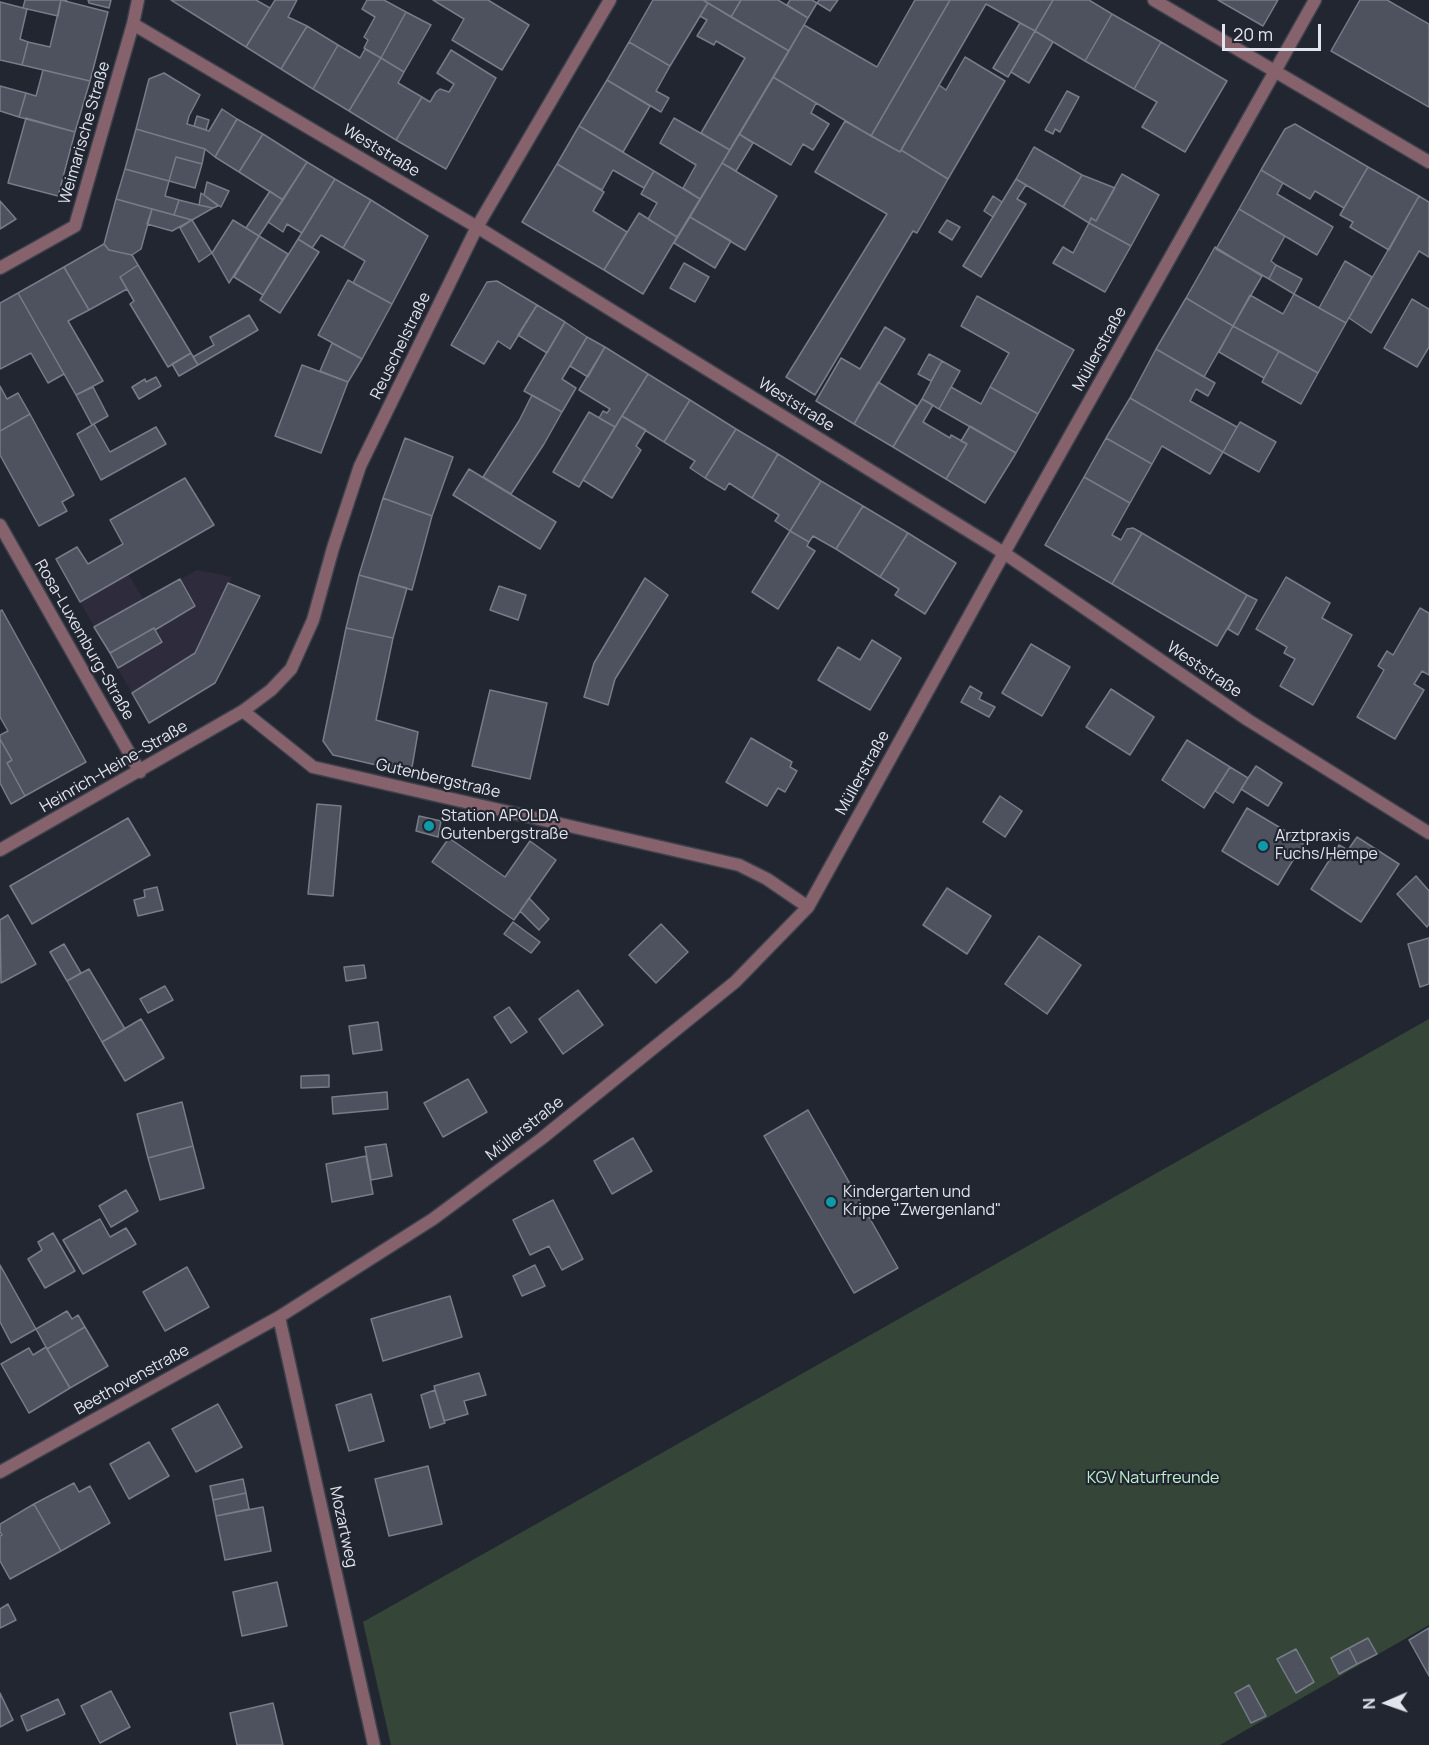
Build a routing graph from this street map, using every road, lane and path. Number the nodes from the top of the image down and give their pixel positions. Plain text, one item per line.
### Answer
1 (138, 0) edge
2 (610, 0) edge
3 (1154, 0) edge
4 (1315, 0) edge
5 (133, 24) junction
6 (1275, 70) junction
7 (1429, 162) edge
8 (477, 227) junction
9 (0, 268) edge
10 (0, 525) edge
11 (1004, 553) junction
12 (243, 711) junction
13 (140, 772) junction
14 (1429, 833) edge
15 (0, 850) edge
16 (808, 907) junction
17 (279, 1317) junction
18 (0, 1472) edge
19 (374, 1745) edge

1 - 5 street, Weimarische Straße
2 - 8 street, Reuschelstraße
3 - 6 street
4 - 6 street, Müllerstraße
5 - 8 street, Weststraße
5 - 9 street, Weimarische Straße
6 - 7 street
6 - 11 street, Müllerstraße
8 - 11 street, Weststraße
8 - 12 street, Reuschelstraße
10 - 13 street, Rosa-Luxemburg-Straße
11 - 14 street, Weststraße
11 - 16 street, Müllerstraße
12 - 13 street, Heinrich-Heine-Straße
12 - 16 street, Gutenbergstraße
13 - 15 street, Heinrich-Heine-Straße
16 - 17 street, Müllerstraße
17 - 18 street, Beethovenstraße
17 - 19 street, Mozartweg

